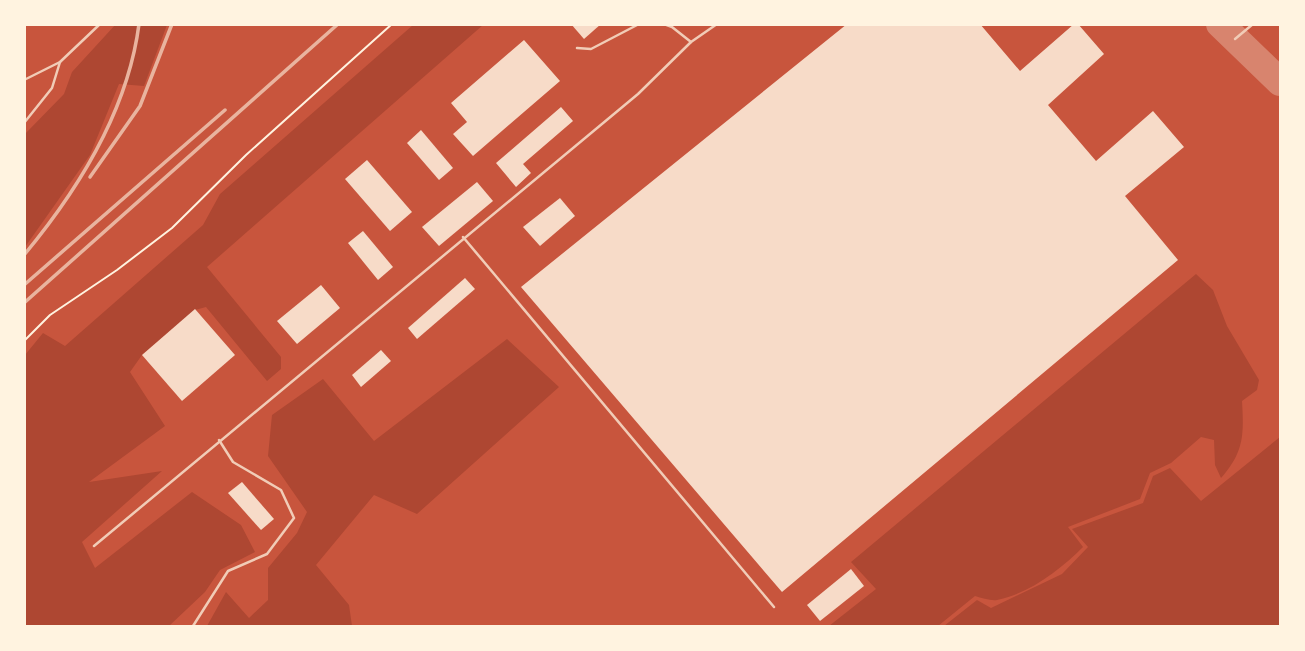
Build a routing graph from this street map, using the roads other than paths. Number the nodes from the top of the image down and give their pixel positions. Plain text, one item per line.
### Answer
1 (100, 24) edge
2 (639, 24) edge
3 (664, 24) edge
4 (717, 24) edge
5 (1252, 24) edge
6 (1235, 39) dead end
7 (691, 42) junction
8 (577, 48) dead end
9 (60, 62) junction
10 (24, 80) edge
11 (24, 123) edge
12 (463, 237) junction
13 (219, 440) junction
14 (94, 546) dead end
15 (774, 607) dead end
16 (193, 626) edge

1 - 9 lane
2 - 8 lane
3 - 7 lane
4 - 7 lane
5 - 6 lane
7 - 12 lane
9 - 10 lane
9 - 11 lane
12 - 13 lane
12 - 15 lane
13 - 14 lane
13 - 16 lane

